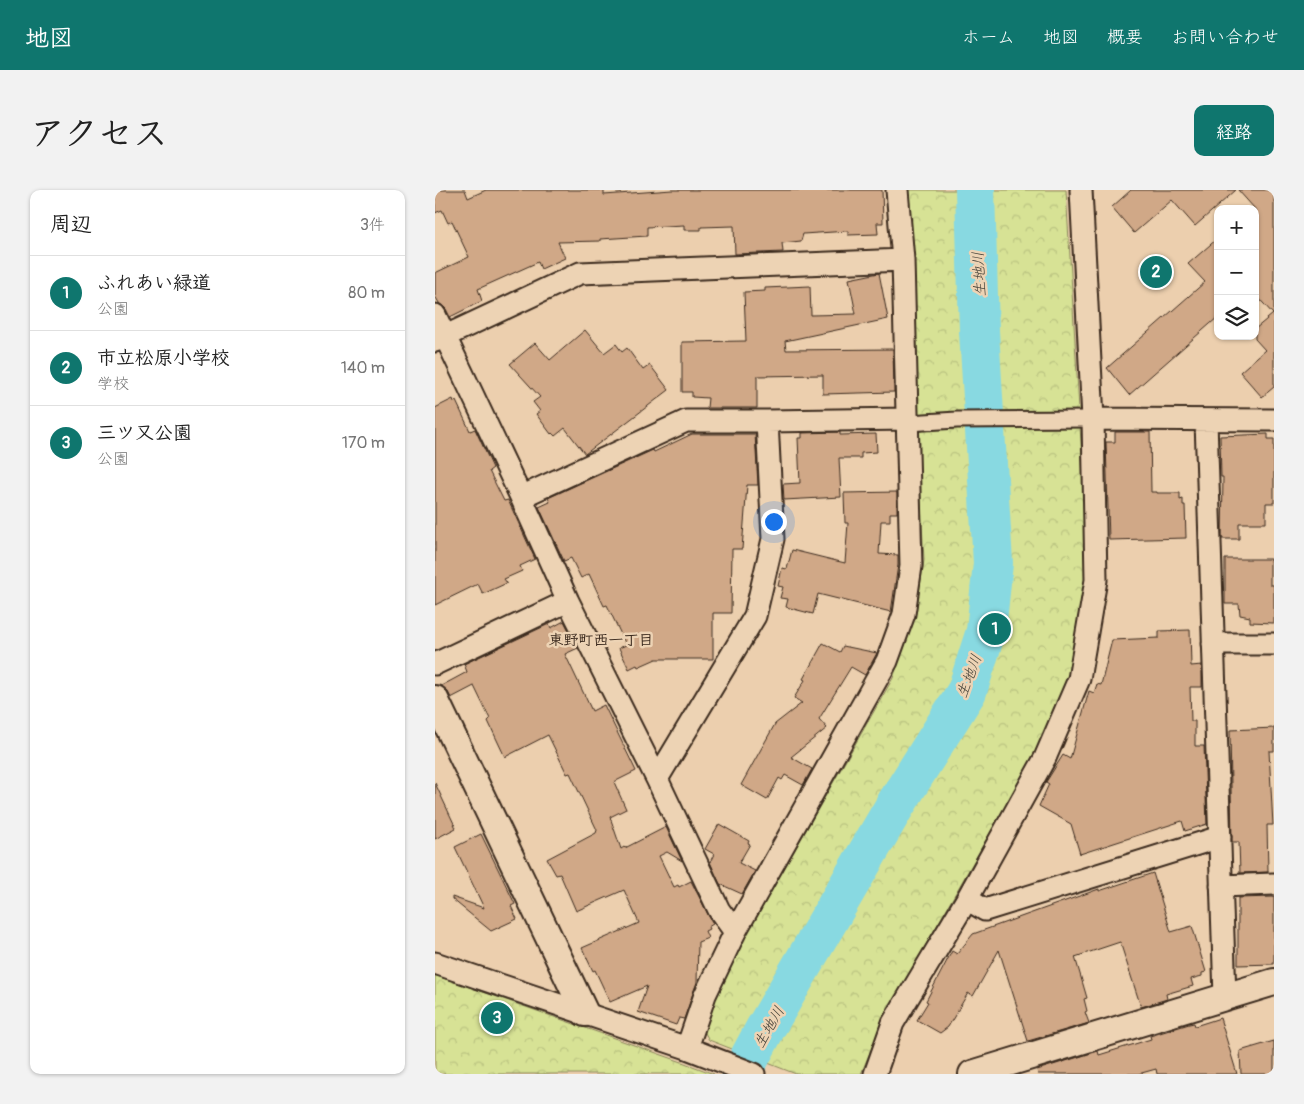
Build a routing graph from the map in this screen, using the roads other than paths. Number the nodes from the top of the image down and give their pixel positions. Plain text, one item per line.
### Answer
1 (897, 190) edge
2 (1081, 190) edge
3 (903, 260) junction
4 (435, 315) edge
5 (440, 338) edge
6 (1093, 419) junction
7 (1274, 420) edge
8 (767, 421) junction
9 (908, 421) junction
10 (1206, 421) junction
11 (521, 496) junction
12 (568, 601) junction
13 (1213, 644) junction
14 (1274, 644) edge
15 (435, 664) edge
16 (435, 698) edge
17 (657, 779) junction
18 (1219, 837) junction
19 (1274, 884) edge
20 (1221, 886) junction
21 (967, 898) junction
22 (735, 932) junction
23 (435, 962) edge
24 (1274, 982) edge
25 (1225, 997) junction
26 (585, 1013) junction
27 (687, 1048) junction
28 (754, 1074) edge
29 (875, 1074) edge
30 (972, 1074) edge

1 - 3 street
2 - 6 street
3 - 5 street
3 - 9 street
4 - 5 street
5 - 11 street
6 - 9 street
6 - 10 street
6 - 21 street
7 - 10 street
8 - 9 street
8 - 11 street
8 - 17 street
9 - 22 street
10 - 13 street
11 - 12 street
12 - 15 street
12 - 17 street
13 - 14 street
13 - 18 street
16 - 26 street
17 - 22 street
18 - 20 street
18 - 21 street
19 - 20 street
20 - 25 street
21 - 29 street
22 - 27 street
23 - 26 street
24 - 25 street
25 - 30 street
26 - 27 street
27 - 28 street

